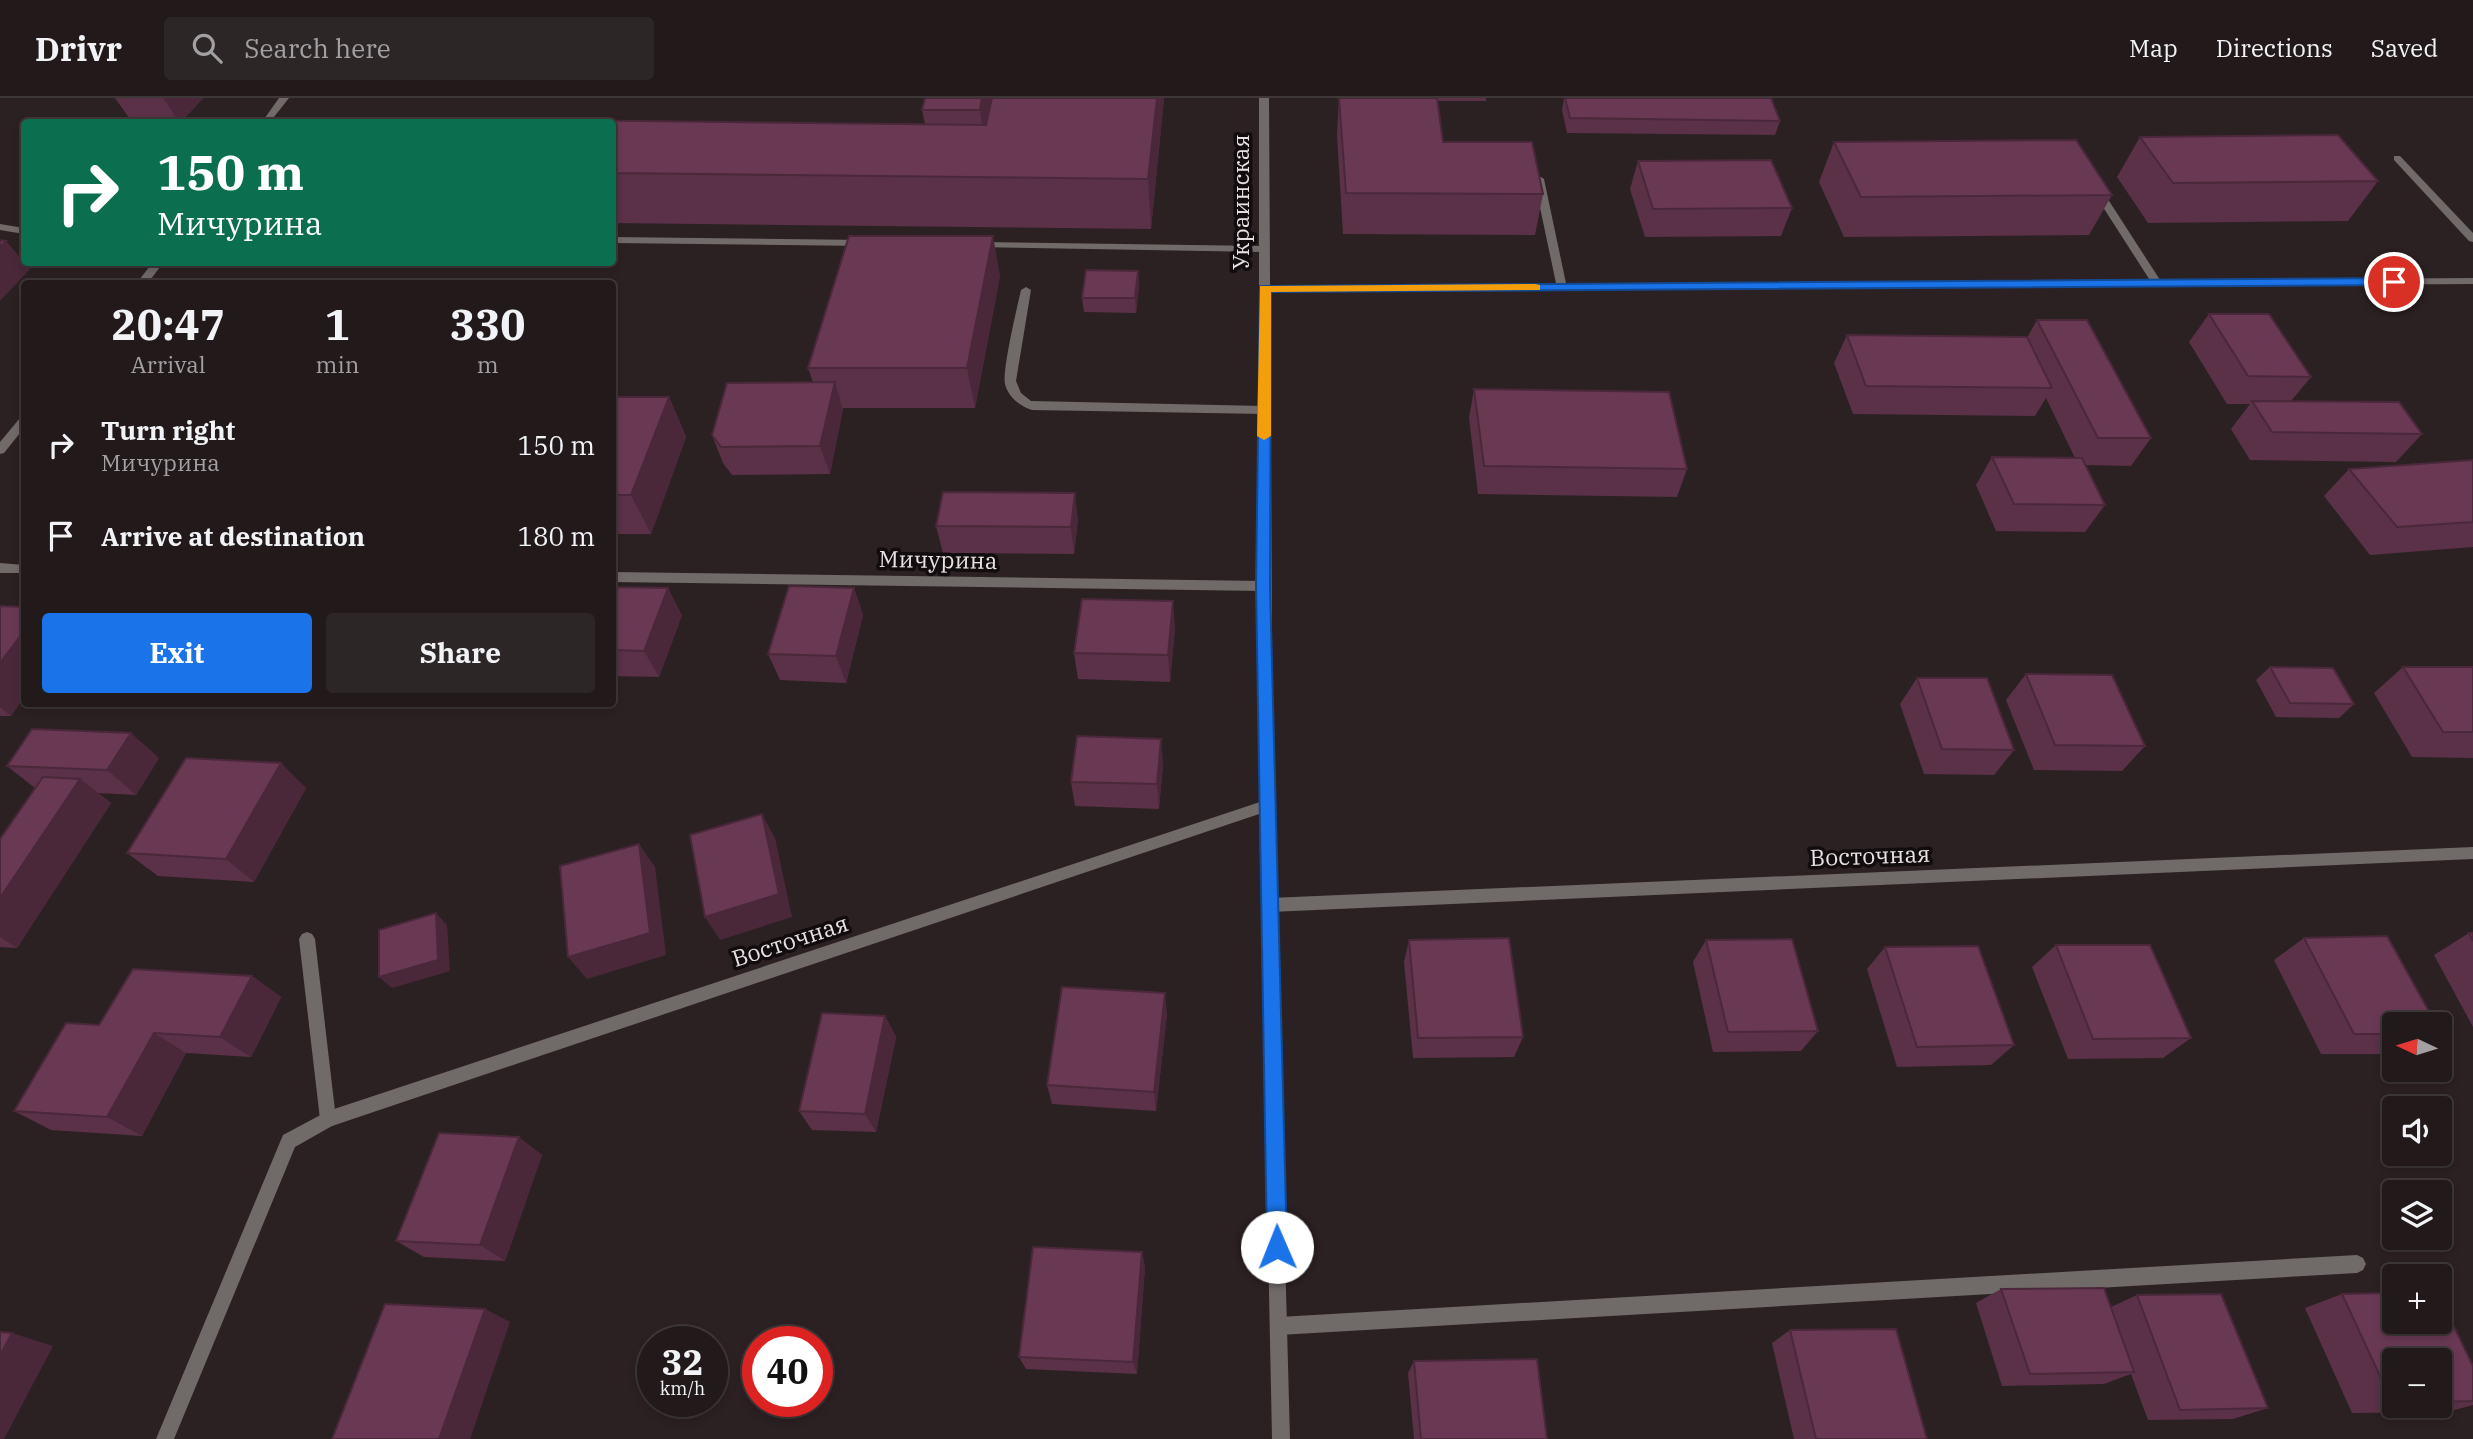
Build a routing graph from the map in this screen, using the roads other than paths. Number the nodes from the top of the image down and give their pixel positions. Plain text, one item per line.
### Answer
1 (284, 98) edge
2 (1264, 98) edge
3 (268, 119) edge
4 (2397, 158) dead end
5 (1537, 171) edge
6 (2092, 182) edge
7 (0, 227) edge
8 (21, 230) edge
9 (2473, 239) edge
10 (616, 240) edge
11 (876, 243) edge
12 (972, 245) edge
13 (1263, 248) junction
14 (156, 266) edge
15 (144, 280) edge
16 (2473, 281) edge
17 (2157, 284) junction
18 (1562, 288) junction
19 (1265, 289) junction
20 (1026, 290) dead end
21 (1264, 410) junction
22 (21, 425) edge
23 (0, 450) edge
24 (0, 569) edge
25 (21, 569) edge
26 (616, 577) edge
27 (1263, 586) junction
28 (1266, 806) junction
29 (2473, 853) edge
30 (1268, 905) junction
31 (307, 939) dead end
32 (328, 1119) junction
33 (2357, 1264) dead end
34 (1279, 1326) junction
35 (164, 1439) edge
36 (1281, 1439) edge

1 - 3 street
2 - 13 street, Украинская
4 - 9 street
5 - 18 street
6 - 17 street
7 - 8 street
10 - 11 street
12 - 13 street
13 - 19 street, Украинская
14 - 15 street
16 - 17 street
17 - 18 street
18 - 19 street
19 - 21 street, Украинская
20 - 21 street
21 - 27 street, Украинская
22 - 23 street
24 - 25 street
26 - 27 street, Мичурина
27 - 28 street, Украинская
28 - 30 street, Украинская
28 - 32 street, Восточная
29 - 30 street, Восточная
30 - 34 street, Украинская
31 - 32 street
32 - 35 street, Восточная
33 - 34 street
34 - 36 street, Украинская

